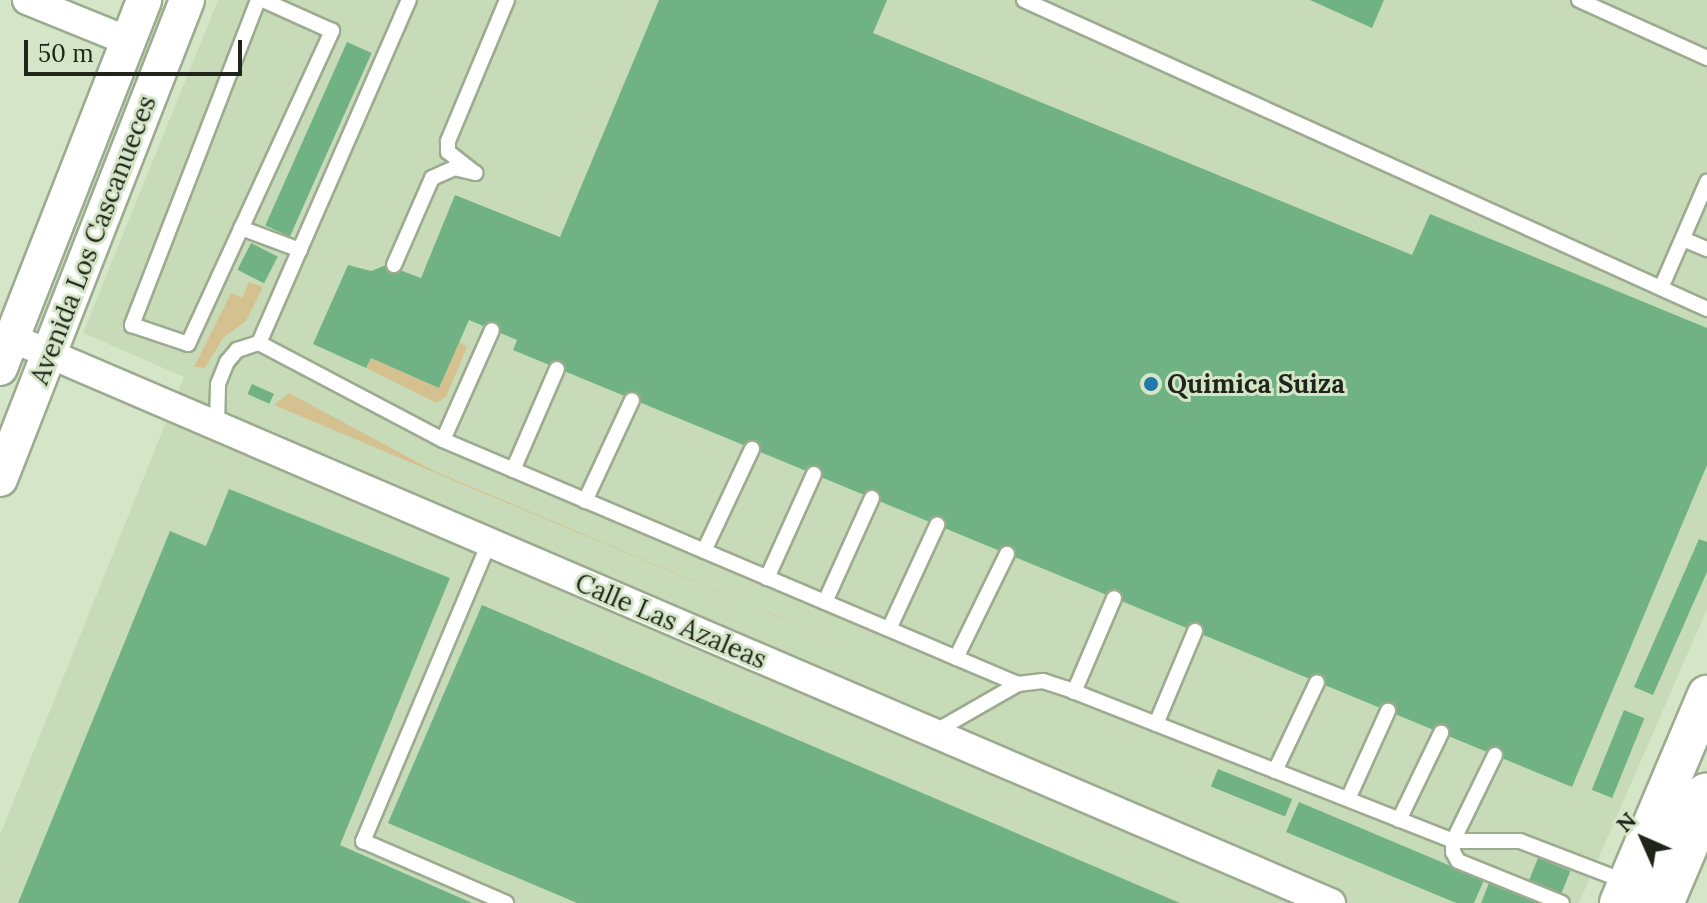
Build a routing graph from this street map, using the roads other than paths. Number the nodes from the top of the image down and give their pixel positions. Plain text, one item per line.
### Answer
1 (27, 0) edge
2 (144, 0) edge
3 (187, 0) edge
4 (260, 0) edge
5 (409, 0) edge
6 (507, 0) edge
7 (1024, 0) edge
8 (1579, 0) edge
9 (128, 41) junction
10 (1707, 58) edge
11 (1707, 182) edge
12 (241, 228) junction
13 (1683, 239) junction
14 (1707, 249) edge
15 (300, 250) junction
16 (394, 265) dead end
17 (1661, 288) junction
18 (1707, 309) edge
19 (492, 330) dead end
20 (259, 343) junction
21 (6, 353) edge
22 (49, 354) junction
23 (557, 369) dead end
24 (632, 400) dead end
25 (217, 426) junction
26 (443, 440) junction
27 (752, 449) dead end
28 (513, 470) junction
29 (814, 474) dead end
30 (0, 479) edge
31 (872, 498) dead end
32 (585, 501) junction
33 (937, 525) dead end
34 (489, 543) junction
35 (704, 551) junction
36 (1007, 554) dead end
37 (767, 578) junction
38 (1114, 598) dead end
39 (825, 602) junction
40 (889, 629) junction
41 (1195, 631) dead end
42 (956, 658) junction
43 (1317, 682) dead end
44 (1018, 684) junction
45 (1074, 692) junction
46 (1707, 695) edge
47 (1388, 711) dead end
48 (1156, 724) junction
49 (933, 733) junction
50 (1441, 733) dead end
51 (1495, 755) dead end
52 (1275, 771) junction
53 (1707, 795) edge
54 (1348, 799) junction
55 (1399, 820) junction
56 (1453, 841) junction
57 (1636, 896) edge
58 (506, 903) edge
59 (1331, 903) edge
60 (1562, 903) edge

1 - 9 street
2 - 9 street, Avenida Los Cascanueces
3 - 22 street, Avenida Los Cascanueces
4 - 12 lane
4 - 12 lane
5 - 15 lane
6 - 16 lane
7 - 17 lane
8 - 10 lane
9 - 21 street, Avenida Los Cascanueces
11 - 13 lane
12 - 15 lane
13 - 14 lane
13 - 17 lane
15 - 20 lane
17 - 18 lane
19 - 26 lane
20 - 25 lane
20 - 26 lane
21 - 22 street, Calle Las Azaleas
22 - 25 street, Calle Las Azaleas
22 - 30 street, Avenida Los Cascanueces
23 - 28 lane
24 - 32 lane
25 - 34 street, Calle Las Azaleas
26 - 28 lane
27 - 35 lane
28 - 32 lane
29 - 37 lane
31 - 39 lane
32 - 35 lane
33 - 40 lane
34 - 49 street, Calle Las Azaleas
34 - 58 lane
35 - 37 lane
36 - 42 lane
37 - 39 lane
38 - 45 lane
39 - 40 lane
40 - 42 lane
41 - 48 lane
42 - 44 lane
43 - 52 lane
44 - 45 lane
44 - 49 lane
45 - 48 lane
46 - 57 main road
47 - 54 lane
48 - 52 lane
49 - 59 street, Calle Las Azaleas
50 - 55 lane
51 - 56 lane
52 - 54 lane
53 - 57 main road
54 - 55 lane
55 - 56 lane
56 - 57 lane
56 - 60 lane

